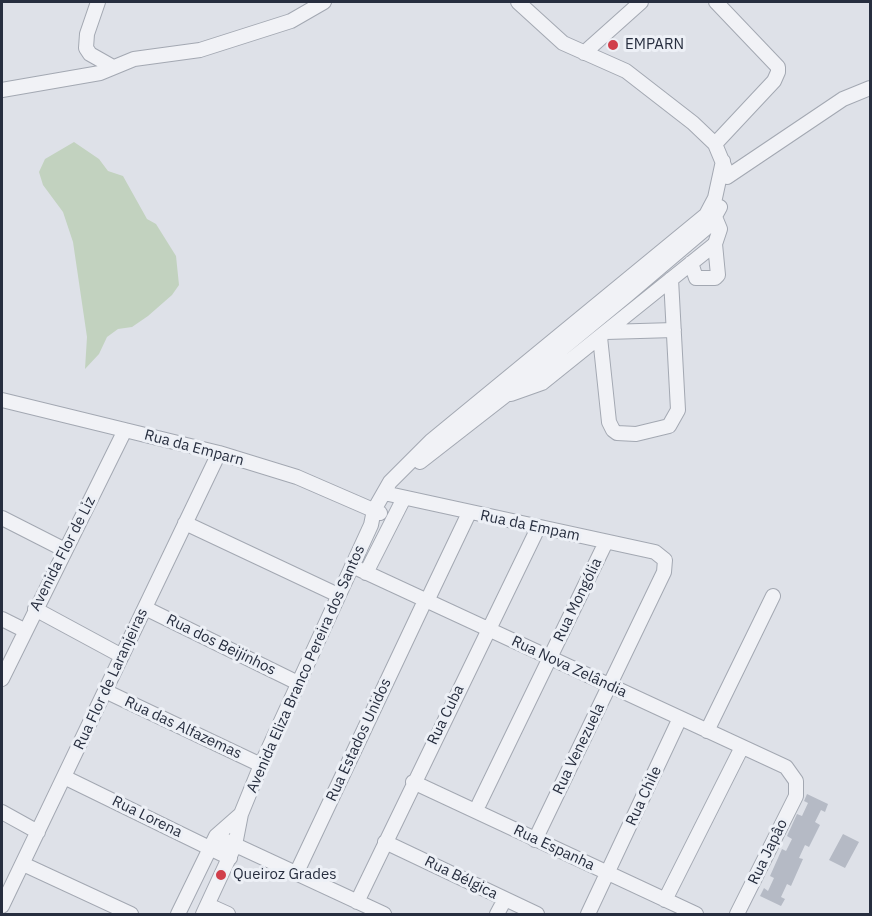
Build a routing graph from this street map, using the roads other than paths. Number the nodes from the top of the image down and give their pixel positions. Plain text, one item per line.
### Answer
1 (98, 2) edge
2 (324, 2) edge
3 (518, 2) edge
4 (641, 2) edge
5 (716, 2) edge
6 (584, 53) junction
7 (113, 67) junction
8 (870, 88) edge
9 (2, 90) edge
10 (715, 144) junction
11 (723, 161) junction
12 (727, 177) junction
13 (715, 217) junction
14 (715, 244) junction
15 (691, 263) junction
16 (671, 279) junction
17 (623, 292) junction
18 (636, 308) junction
19 (674, 330) junction
20 (603, 335) junction
21 (507, 395) junction
22 (2, 400) edge
23 (125, 430) junction
24 (219, 453) junction
25 (393, 495) junction
26 (377, 512) junction
27 (469, 513) junction
28 (2, 518) edge
29 (185, 523) junction
30 (538, 528) junction
31 (606, 542) junction
32 (64, 550) junction
33 (665, 560) joint
34 (352, 566) junction
35 (366, 573) junction
36 (338, 595) junction
37 (773, 596) dead end
38 (424, 604) junction
39 (145, 608) junction
40 (35, 609) junction
41 (2, 619) edge
42 (488, 629) junction
43 (24, 630) junction
44 (122, 656) junction
45 (550, 658) junction
46 (2, 679) edge
47 (298, 683) junction
48 (610, 686) junction
49 (105, 691) junction
50 (680, 718) junction
51 (707, 731) junction
52 (742, 747) junction
53 (261, 765) junction
54 (64, 777) junction
55 (413, 782) junction
56 (797, 788) joint
57 (478, 804) dead end
58 (2, 812) edge
59 (241, 814) junction
60 (38, 832) junction
61 (535, 840) junction
62 (213, 842) junction
63 (385, 842) junction
64 (232, 851) junction
65 (23, 864) junction
66 (608, 873) junction
67 (296, 874) junction
68 (505, 899) junction
69 (665, 900) junction
70 (357, 902) junction
71 (2, 906) edge
72 (205, 910) edge
73 (131, 915) edge
74 (178, 915) edge
75 (228, 915) edge
76 (384, 915) edge
77 (497, 915) edge
78 (537, 915) edge
79 (588, 915) edge
80 (696, 915) edge
81 (737, 915) edge

1 - 7 street
2 - 7 street
3 - 6 street
4 - 6 street
5 - 10 street
6 - 10 street
7 - 9 street
8 - 12 street
10 - 11 street
11 - 12 street
11 - 17 street
12 - 13 street
13 - 14 street
13 - 17 street
14 - 15 street
14 - 15 street
15 - 16 street
16 - 18 street
16 - 19 street
17 - 18 street
17 - 21 street
17 - 25 street
18 - 20 street
19 - 20 street
19 - 20 street
20 - 21 street
21 - 25 street
22 - 23 street, Rua da Emparn
23 - 24 street, Rua da Emparn
23 - 32 street, Avenida Flor de Liz
24 - 26 street, Rua da Emparn
24 - 29 street, Rua Flor de Laranjeiras
25 - 26 street, Avenida Eliza Branco Pereira dos Santos
25 - 27 street, Rua da Empam
25 - 35 street
26 - 34 street, Avenida Eliza Branco Pereira dos Santos
27 - 30 street, Rua da Empam
27 - 38 street, Rua Estados Unidos
28 - 32 street
29 - 36 street
29 - 39 street, Rua Flor de Laranjeiras
30 - 31 street, Rua da Empam
30 - 42 street, Rua Cuba
31 - 33 street, Rua da Empam
31 - 45 street, Rua Mongólia
32 - 40 street, Avenida Flor de Liz
33 - 48 street, Rua Venezuela
34 - 35 street, Rua Nova Zelândia
34 - 36 street, Avenida Eliza Branco Pereira dos Santos
35 - 38 street, Rua Nova Zelândia
36 - 47 street, Avenida Eliza Branco Pereira dos Santos
37 - 51 street
38 - 42 street, Rua Nova Zelândia
38 - 67 street, Rua Estados Unidos
39 - 44 street, Rua Flor de Laranjeiras
39 - 47 street, Rua dos Beijinhos
40 - 43 street, Avenida Flor de Liz
40 - 44 street
41 - 43 street
42 - 45 street, Rua Nova Zelândia
42 - 55 street, Rua Cuba
43 - 46 street, Avenida Flor de Liz
44 - 49 street, Rua Flor de Laranjeiras
45 - 48 street, Rua Nova Zelândia
45 - 57 street, Rua Mongólia
47 - 53 street, Avenida Eliza Branco Pereira dos Santos
48 - 50 street, Rua Nova Zelândia
48 - 61 street, Rua Venezuela
49 - 53 street, Rua das Alfazemas
49 - 54 street, Rua Flor de Laranjeiras
50 - 51 street, Rua Nova Zelândia
50 - 66 street, Rua Chile
51 - 52 street, Rua Nova Zelândia
52 - 56 street, Rua Nova Zelândia
52 - 69 street
53 - 59 street, Avenida Eliza Branco Pereira dos Santos
54 - 60 street, Rua Flor de Laranjeiras
54 - 62 street, Rua Lorena
55 - 61 street, Rua Espanha
55 - 63 street, Rua Cuba
56 - 81 street, Rua Japâo
58 - 60 street
59 - 62 street, Avenida Eliza Branco Pereira dos Santos
59 - 64 street, Avenida Eliza Branco Pereira dos Santos
60 - 65 street, Rua Flor de Laranjeiras
61 - 66 street, Rua Espanha
62 - 64 street, Rua Lorena
62 - 74 street, Avenida Eliza Branco Pereira dos Santos
63 - 68 street, Rua Bélgica
63 - 70 street, Rua Cuba
64 - 67 street, Rua Lorena
64 - 72 street, Avenida Eliza Branco Pereira dos Santos
65 - 71 street, Rua Flor de Laranjeiras
65 - 73 street
66 - 69 street, Rua Espanha
66 - 79 street, Rua Chile
67 - 70 street, Rua Lorena
68 - 77 street
68 - 78 street, Rua Bélgica
69 - 80 street, Rua Espanha
70 - 76 street, Rua Lorena
72 - 75 street

